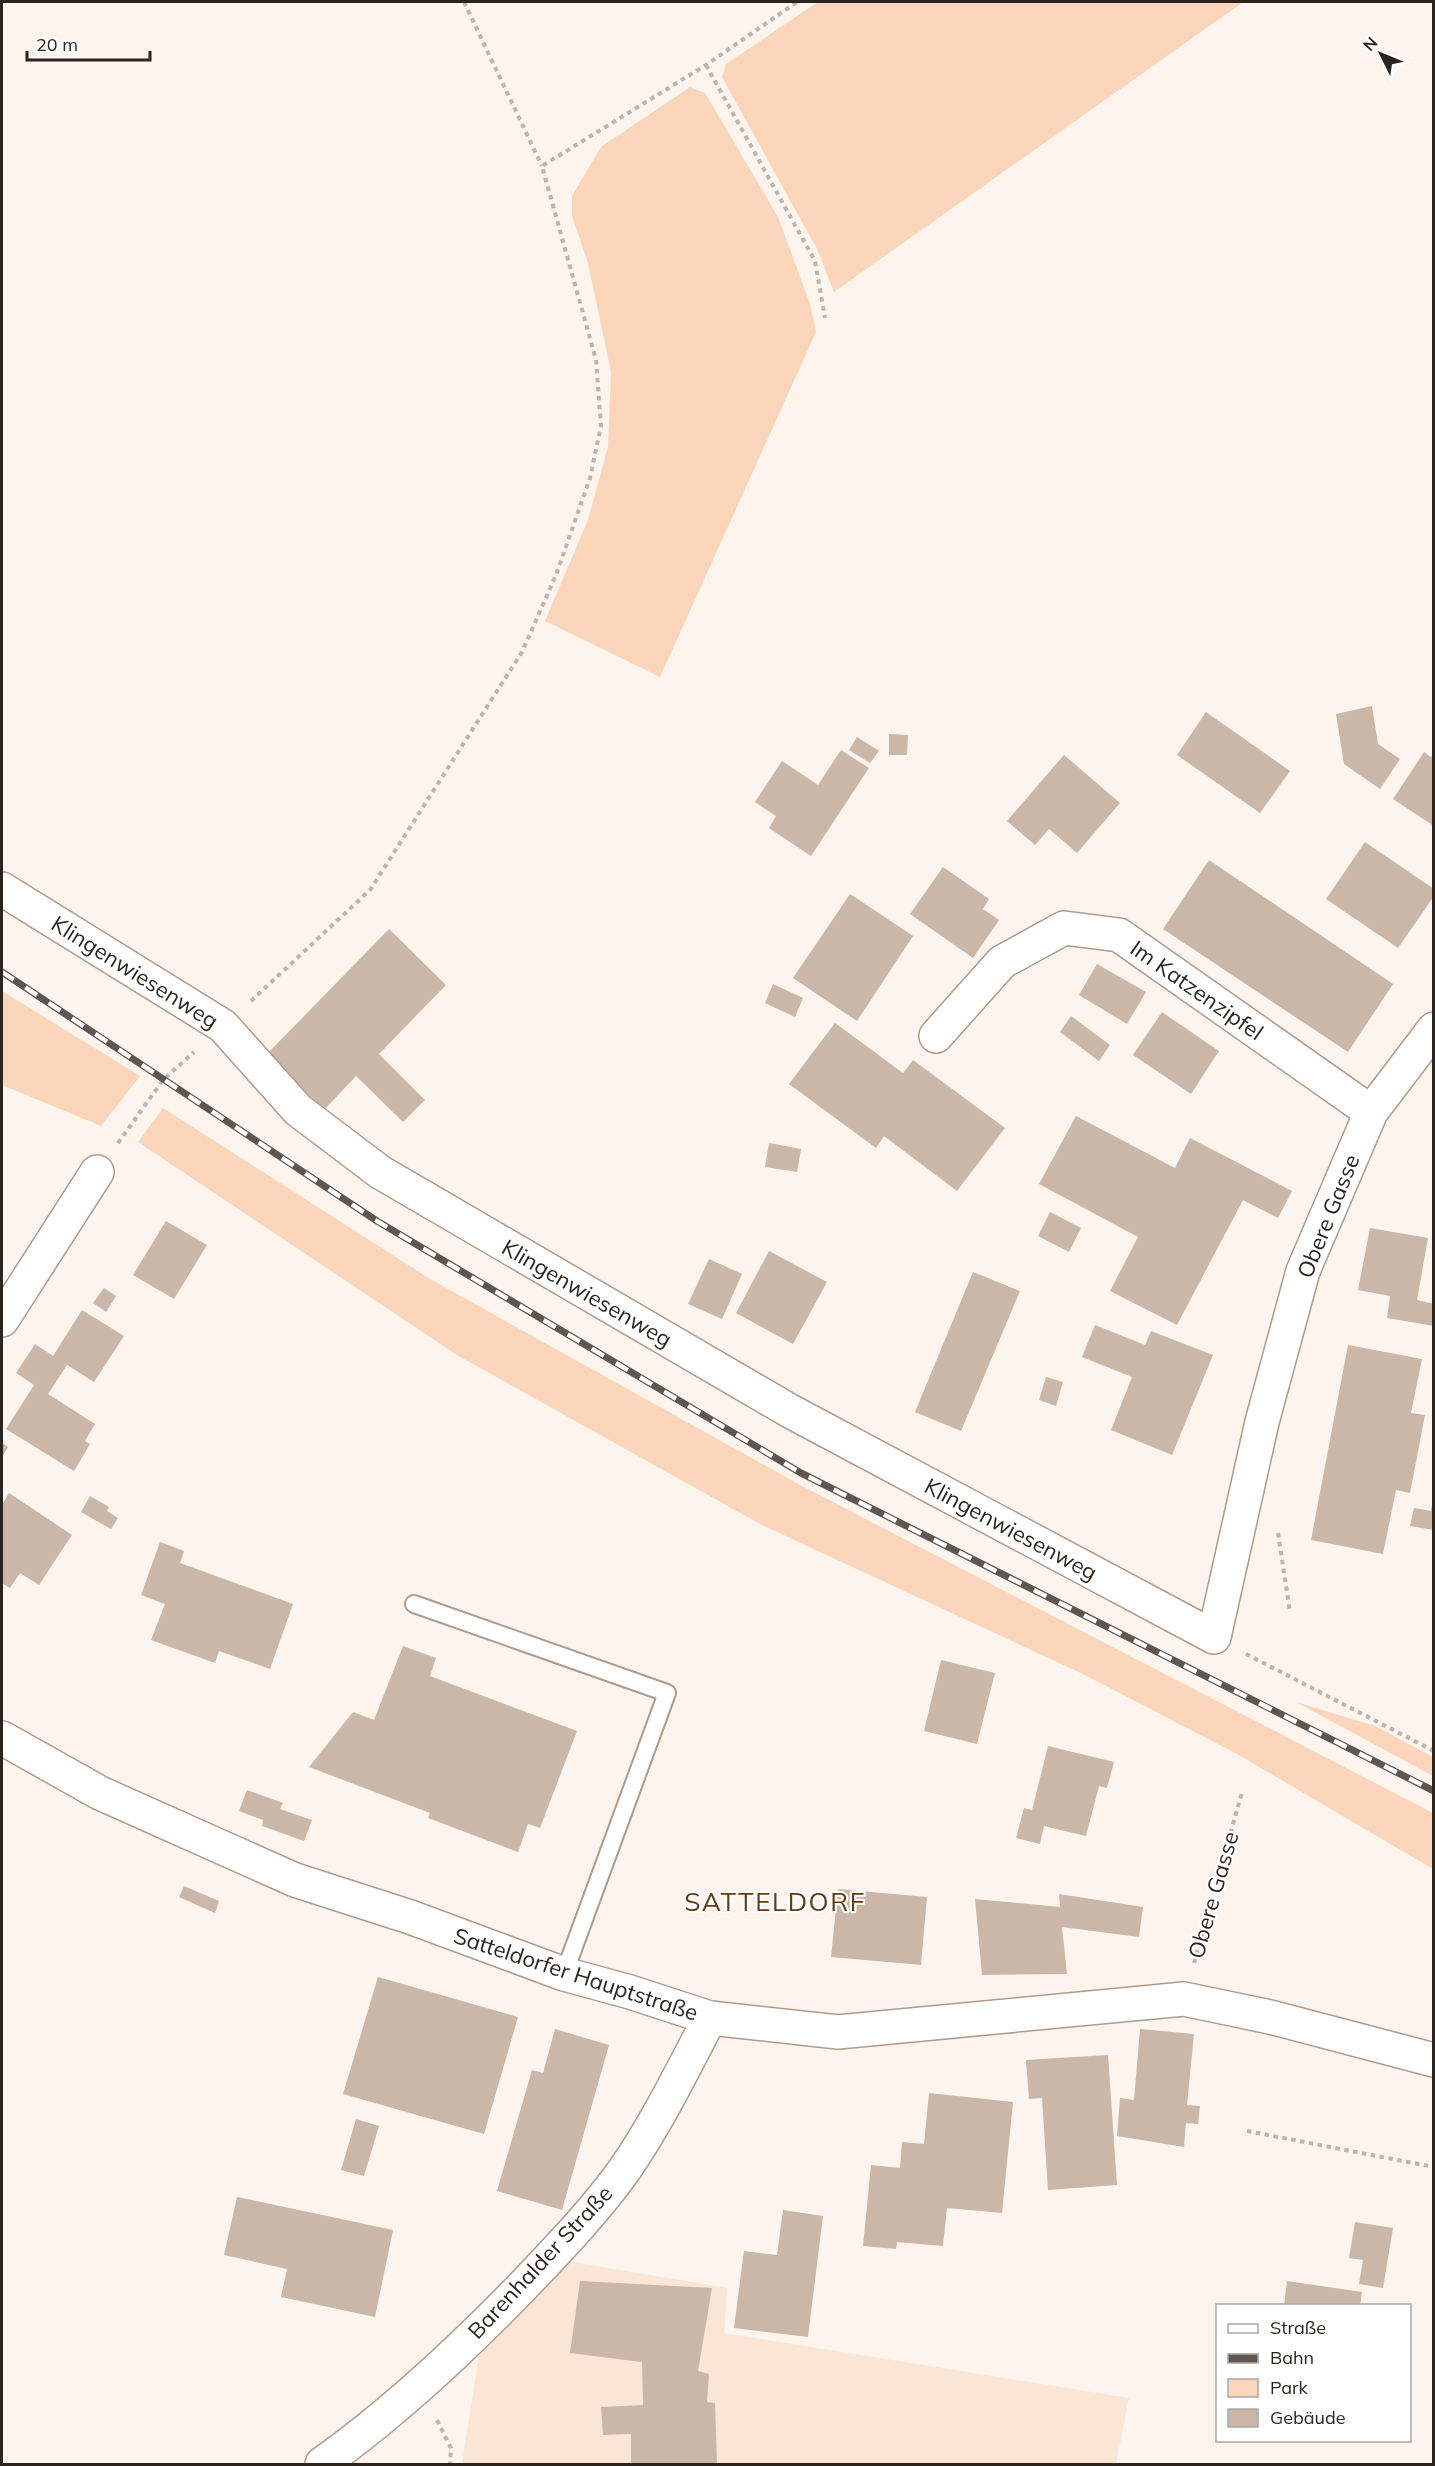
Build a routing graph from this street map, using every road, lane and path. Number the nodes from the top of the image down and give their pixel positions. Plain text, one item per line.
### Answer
1 (464, 2) edge
2 (797, 2) edge
3 (706, 65) junction
4 (542, 166) junction
5 (825, 318) dead end
6 (2, 889) edge
7 (223, 1026) junction
8 (1434, 1029) edge
9 (936, 1036) dead end
10 (1371, 1112) junction
11 (97, 1172) joint
12 (2, 1320) edge
13 (414, 1604) dead end
14 (1214, 1637) junction
15 (2, 1737) edge
16 (1434, 1752) edge
17 (1242, 1792) dead end
18 (564, 1974) junction
19 (1184, 1999) junction
20 (710, 2018) junction
21 (1434, 2060) edge
22 (1247, 2131) dead end
23 (1434, 2167) edge
24 (421, 2386) junction
25 (322, 2464) edge
26 (450, 2464) edge

1 - 4 path
2 - 3 path
3 - 4 path
3 - 5 path
4 - 7 path
6 - 7 street, Klingenwiesenweg
7 - 11 path
7 - 14 street, Klingenwiesenweg
8 - 10 street, Obere Gasse
9 - 10 street, Im Katzenzipfel
10 - 14 street, Obere Gasse
11 - 12 street
13 - 18 lane
14 - 16 path
15 - 18 street, Satteldorfer Hauptstraße
17 - 19 path, Obere Gasse
18 - 20 street, Satteldorfer Hauptstraße
19 - 20 street, Satteldorfer Hauptstraße
19 - 21 street, Satteldorfer Hauptstraße
20 - 24 street, Barenhalder Straße
22 - 23 path
24 - 25 street, Barenhalder Straße
24 - 26 path

